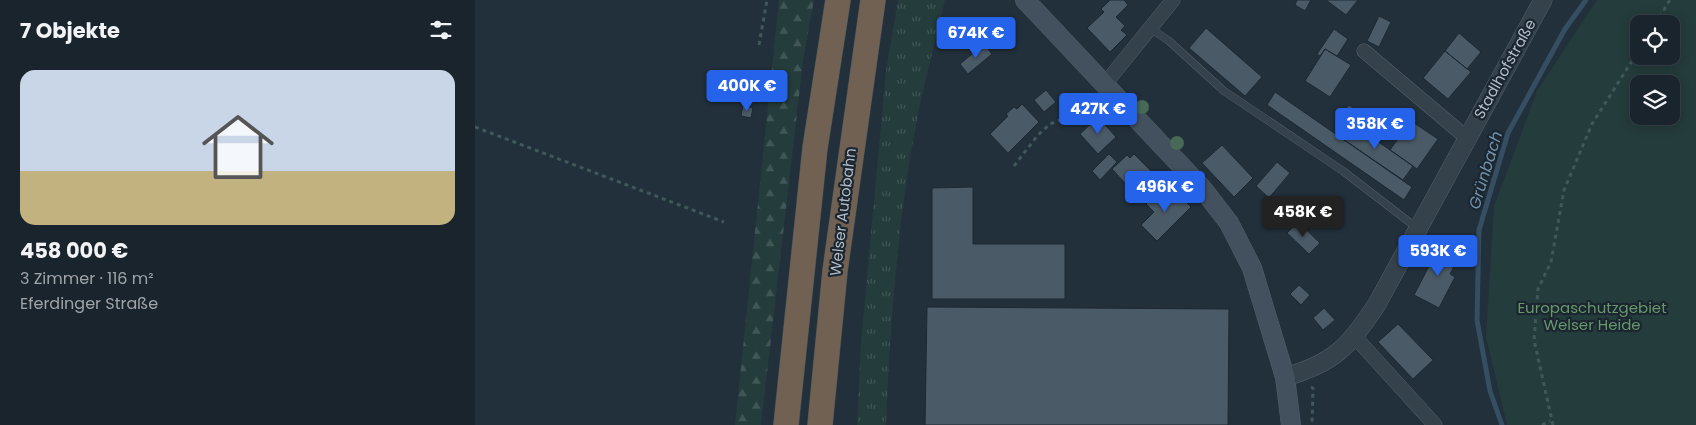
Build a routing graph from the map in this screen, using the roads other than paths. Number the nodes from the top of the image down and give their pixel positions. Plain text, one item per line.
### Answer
1 (838, 0) edge
2 (873, 0) edge
3 (1025, 0) edge
4 (1173, 0) edge
5 (1543, 0) edge
6 (1150, 28) junction
7 (1364, 51) dead end
8 (1103, 85) junction
9 (1467, 138) junction
10 (1417, 228) junction
11 (835, 271) junction
12 (1355, 337) junction
13 (1285, 377) junction
14 (785, 425) edge
15 (820, 425) edge
16 (837, 425) edge
17 (1291, 425) edge
18 (1435, 425) edge

1 - 14 highway
2 - 11 highway, Welser Autobahn
3 - 8 main road
4 - 6 street
5 - 9 street, Stadlhofstraße
6 - 8 street
6 - 10 lane
7 - 9 street, Stadlhofstraße
8 - 13 main road
9 - 10 street, Stadlhofstraße
10 - 12 street, Stadlhofstraße
11 - 15 highway, Welser Autobahn
11 - 16 highway
12 - 13 street, Stadlhofstraße
12 - 18 street
13 - 17 main road

